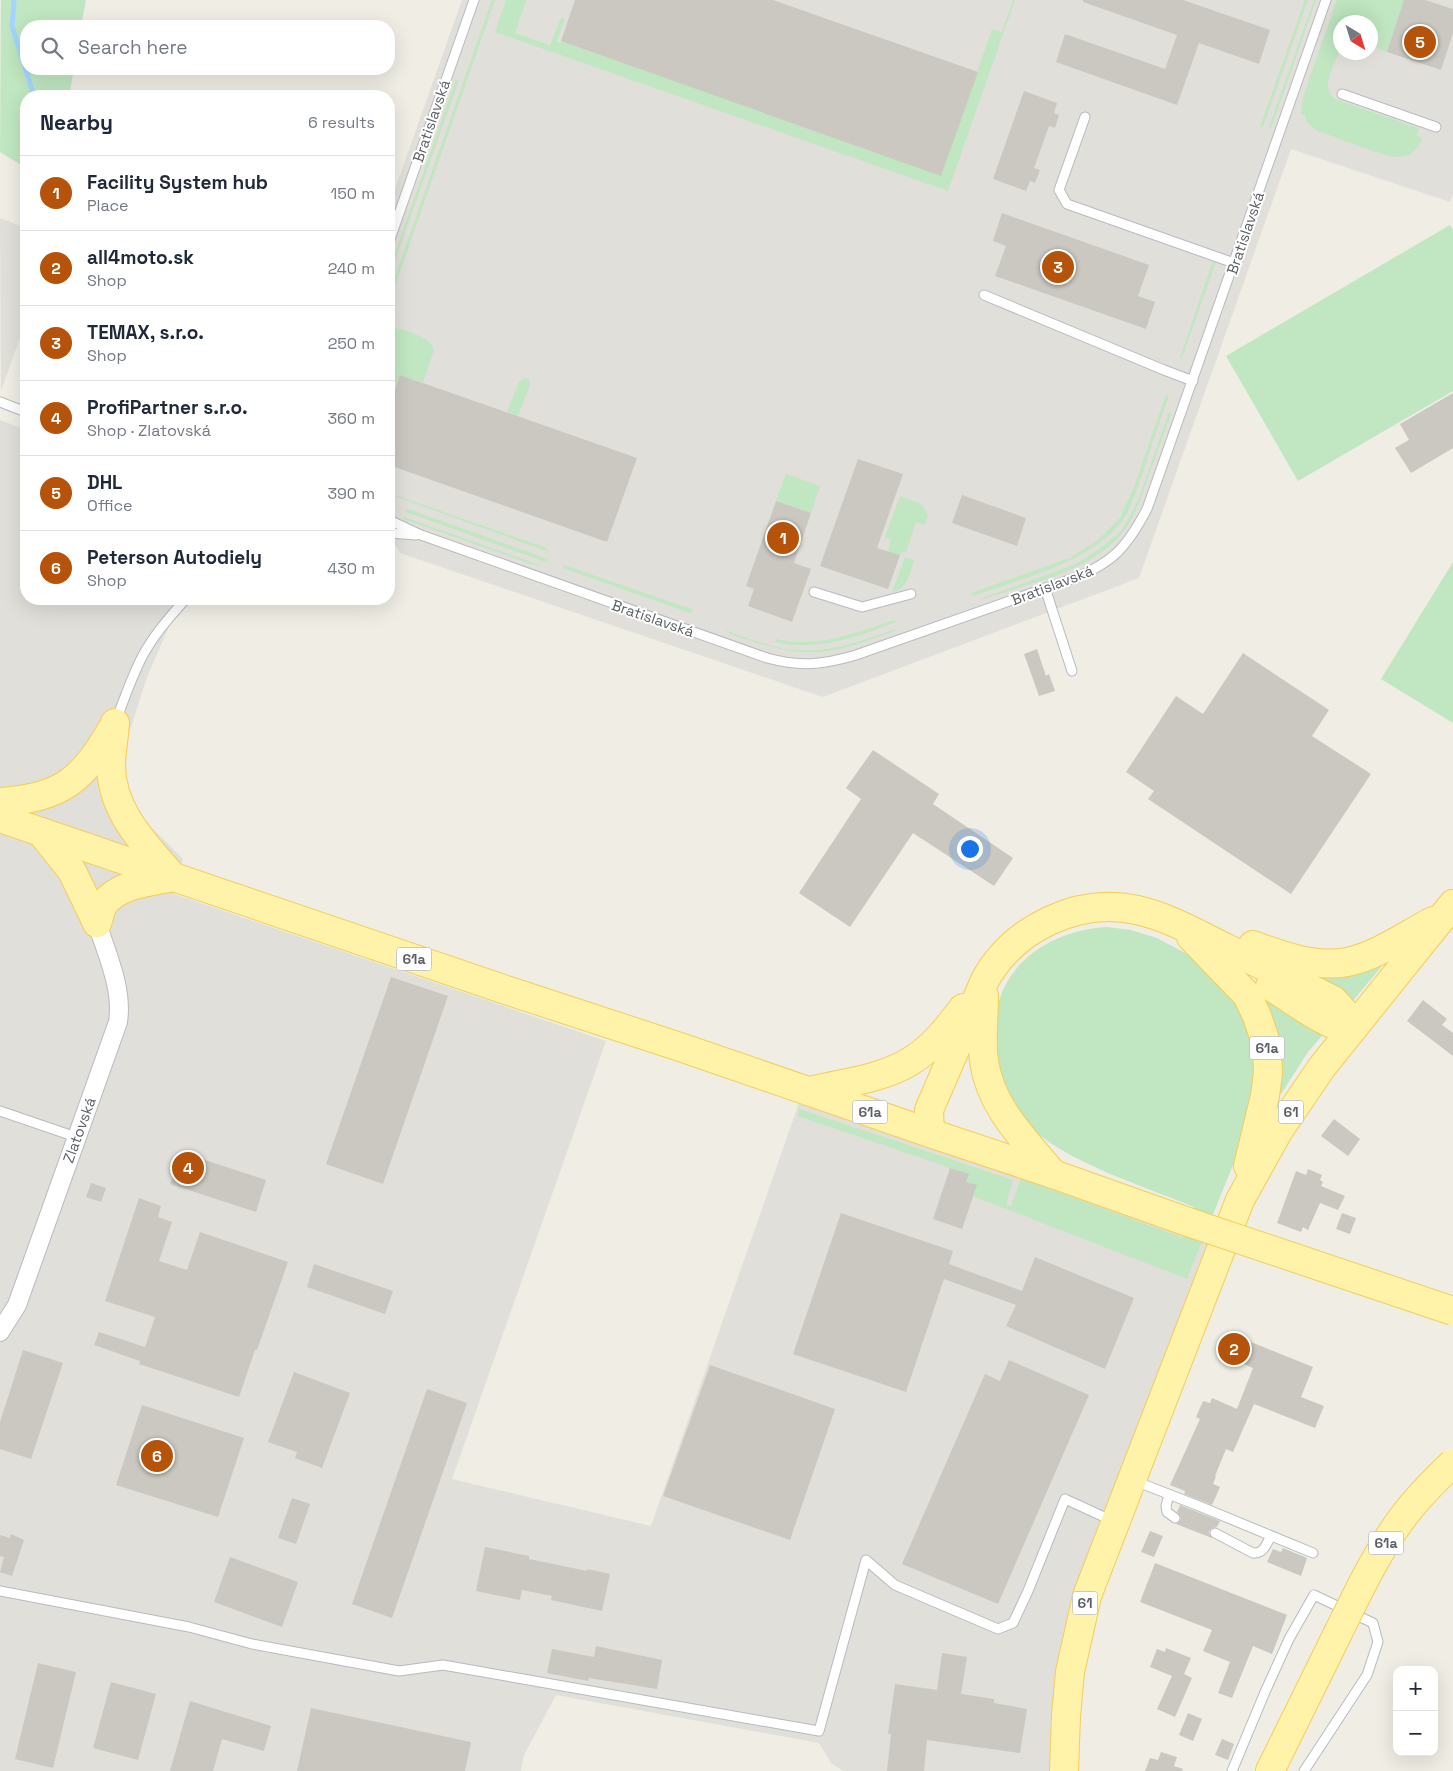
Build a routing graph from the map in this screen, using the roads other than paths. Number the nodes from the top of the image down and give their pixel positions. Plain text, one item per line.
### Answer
1 (474, 0) edge
2 (1326, 0) edge
3 (1342, 94) dead end
4 (1085, 117) dead end
5 (1436, 127) dead end
6 (395, 225) edge
7 (1234, 263) junction
8 (984, 295) dead end
9 (1192, 381) junction
10 (0, 402) edge
11 (20, 410) edge
12 (395, 523) edge
13 (395, 533) edge
14 (421, 536) junction
15 (1045, 588) junction
16 (814, 592) dead end
17 (911, 594) dead end
18 (181, 605) edge
19 (1072, 671) dead end
20 (115, 723) junction
21 (0, 802) edge
22 (0, 818) edge
23 (41, 832) junction
24 (173, 877) junction
25 (1449, 909) edge
26 (97, 922) junction
27 (1178, 924) junction
28 (985, 980) junction
29 (1350, 1031) junction
30 (810, 1091) junction
31 (0, 1111) edge
32 (930, 1133) junction
33 (76, 1137) junction
34 (1053, 1174) junction
35 (1240, 1200) junction
36 (1453, 1311) edge
37 (0, 1332) edge
38 (1453, 1463) edge
39 (1132, 1480) junction
40 (1168, 1495) junction
41 (1175, 1518) dead end
42 (1116, 1522) junction
43 (1215, 1533) dead end
44 (1271, 1536) junction
45 (1313, 1553) dead end
46 (0, 1591) edge
47 (1064, 1771) edge
48 (1232, 1771) edge
49 (1270, 1771) edge
50 (1304, 1771) edge

1 - 6 lane, Bratislavská
2 - 7 lane, Bratislavská
3 - 5 lane
4 - 7 lane
7 - 9 lane, Bratislavská
8 - 9 lane
9 - 15 lane, Bratislavská
10 - 11 lane
12 - 14 lane
13 - 14 lane
14 - 15 lane, Bratislavská
15 - 19 lane
16 - 17 lane
18 - 20 lane
20 - 21 main road
20 - 24 main road
22 - 23 main road, 61a
23 - 24 main road, 61a
23 - 26 main road
24 - 26 main road
24 - 30 main road, 61a
25 - 27 main road, 61a
25 - 29 main road, 61
26 - 33 street, Zlatovská
27 - 28 main road, 61a
27 - 29 main road, 61a
27 - 35 main road, 61a
28 - 30 main road, 61a
28 - 32 main road, 61a
28 - 34 main road
29 - 35 main road, 61
30 - 32 main road, 61a
31 - 33 lane
32 - 34 main road, 61a
33 - 37 street, Zlatovská
34 - 36 main road, 61a, bridge
35 - 39 main road, 61
38 - 49 main road, 61a, bridge
39 - 40 lane
39 - 42 main road, 61
40 - 41 lane
40 - 44 lane
42 - 46 lane
42 - 47 main road, 61
43 - 44 lane
44 - 45 lane
48 - 50 lane

